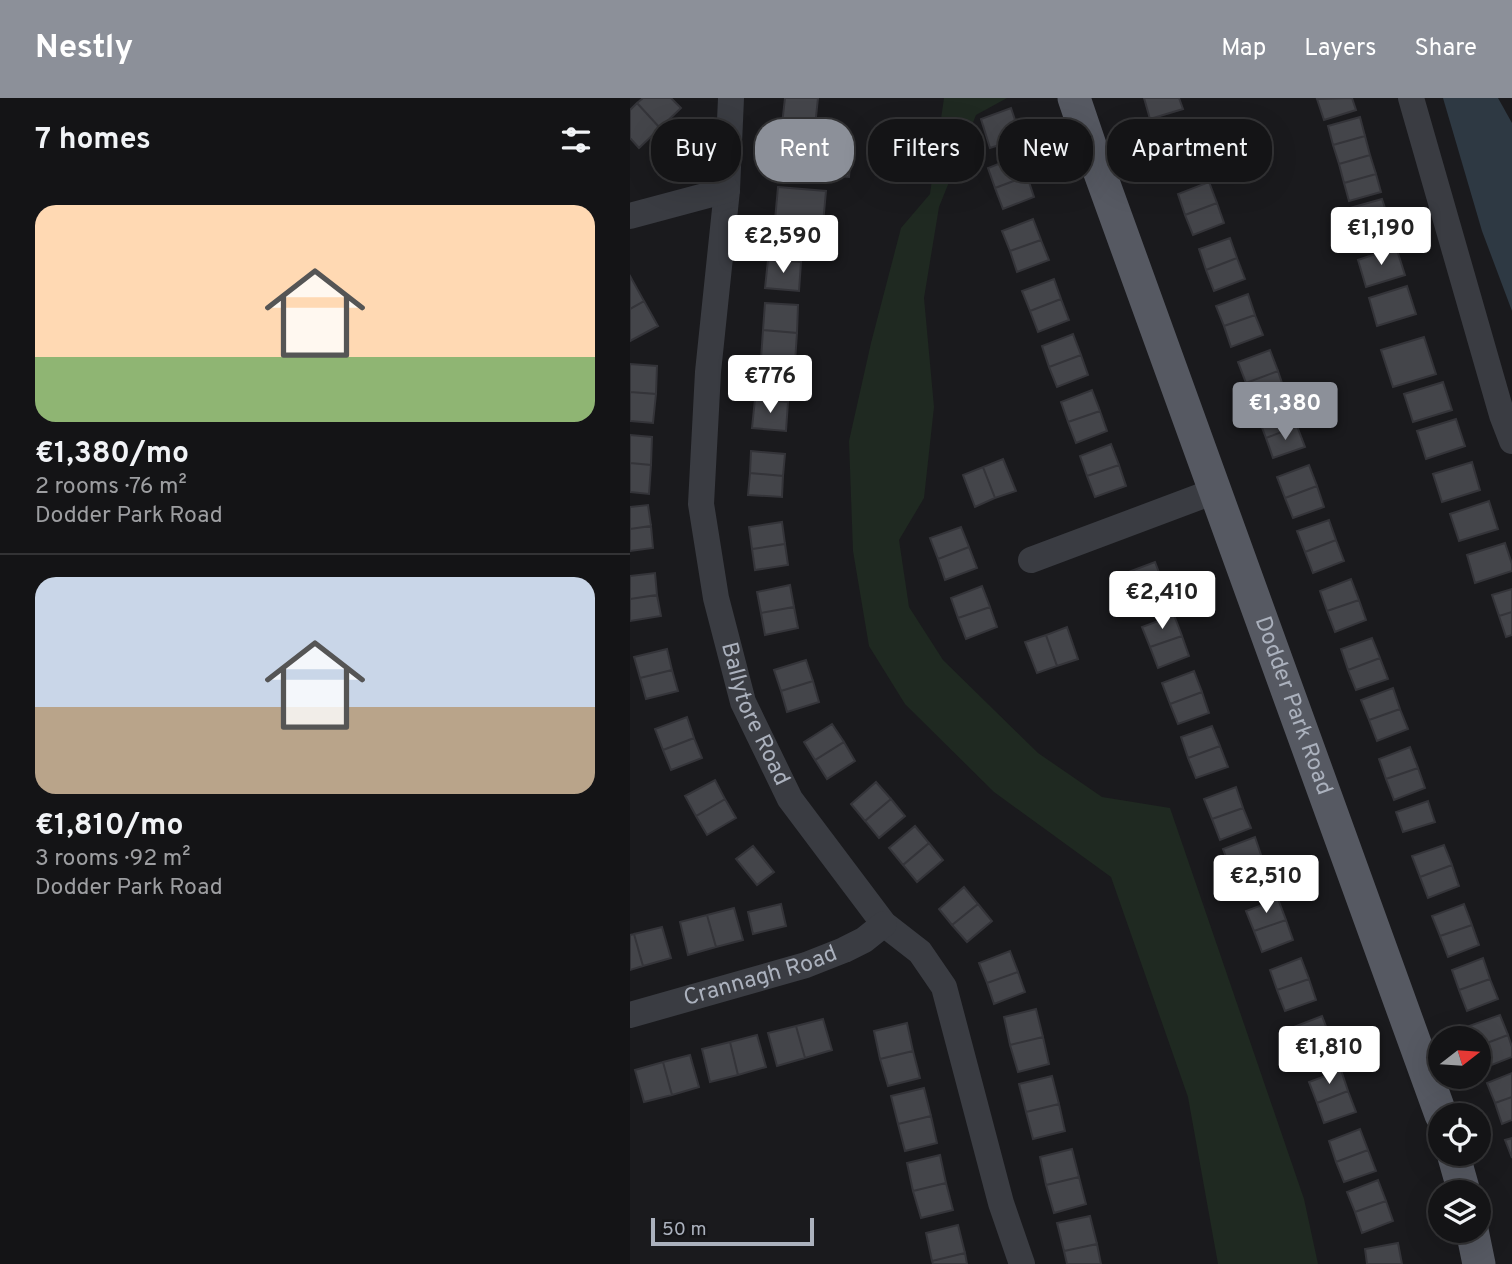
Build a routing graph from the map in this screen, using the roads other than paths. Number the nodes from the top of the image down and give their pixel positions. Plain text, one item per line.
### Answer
1 (731, 98) edge
2 (1074, 98) edge
3 (1411, 98) edge
4 (727, 190) junction
5 (630, 216) edge
6 (1512, 440) edge
7 (1215, 491) junction
8 (1031, 560) dead end
9 (884, 924) junction
10 (630, 1015) edge
11 (1437, 1103) edge
12 (1475, 1243) edge
13 (1022, 1264) edge
14 (1479, 1264) edge

1 - 4 street, Ballytore Road
2 - 7 main road, Dodder Park Road
3 - 6 street
4 - 5 street
4 - 9 street, Ballytore Road
7 - 8 street
7 - 11 main road, Dodder Park Road
9 - 10 street, Crannagh Road
9 - 13 street, Ballytore Road
12 - 14 main road

